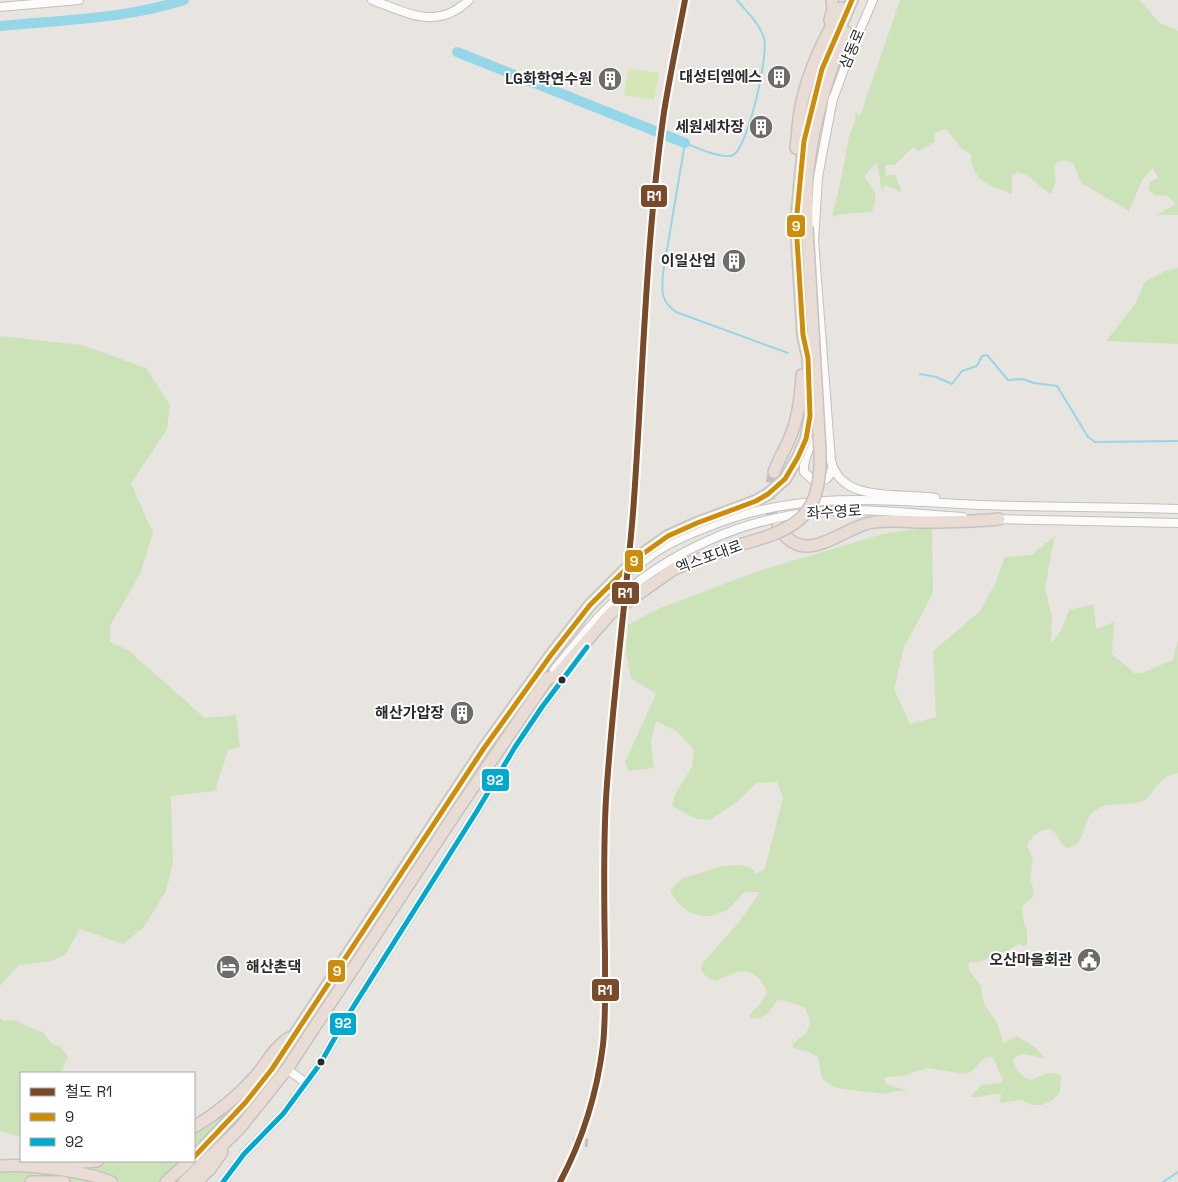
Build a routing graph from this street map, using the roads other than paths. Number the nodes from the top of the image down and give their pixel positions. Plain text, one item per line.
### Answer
1 (78, 0) edge
2 (372, 0) edge
3 (469, 0) edge
4 (832, 0) edge
5 (846, 0) edge
6 (852, 0) edge
7 (861, 0) edge
8 (873, 0) edge
9 (0, 7) edge
10 (836, 36) junction
11 (833, 98) junction
12 (808, 193) junction
13 (801, 225) junction
14 (803, 335) junction
15 (810, 416) junction
16 (832, 468) junction
17 (774, 472) tunnel mouth
18 (951, 504) junction
19 (1178, 509) edge
20 (999, 519) junction
21 (1178, 523) edge
22 (778, 527) tunnel mouth
23 (617, 579) junction
24 (592, 642) dead end
25 (562, 674) junction
26 (548, 678) junction
27 (297, 1033) junction
28 (287, 1069) junction
29 (306, 1083) junction
30 (276, 1108) dead end
31 (283, 1114) junction
32 (195, 1126) edge
33 (239, 1129) junction
34 (195, 1156) edge
35 (85, 1162) edge
36 (188, 1162) edge
37 (2, 1166) edge
38 (31, 1182) edge
39 (64, 1182) edge
40 (111, 1182) edge
41 (166, 1182) edge
42 (184, 1182) edge
43 (196, 1182) edge
44 (223, 1182) edge

1 - 9 street
2 - 3 street
4 - 10 highway
5 - 10 highway
6 - 10 highway
7 - 10 highway
8 - 11 street, 삼동로
10 - 12 highway, 엑스포대로
10 - 13 highway, 엑스포대로
11 - 12 street
11 - 16 street
12 - 13 highway, 엑스포대로
13 - 14 highway, 엑스포대로
13 - 25 highway, 엑스포대로, bridge
14 - 15 highway, 엑스포대로
14 - 17 highway
15 - 16 street
15 - 23 highway, 엑스포대로
16 - 18 street
18 - 19 street, 좌수영로
18 - 23 street, 좌수영로
20 - 21 street, 좌수영로
20 - 22 highway
20 - 26 street, 좌수영로
23 - 27 highway, 엑스포대로
24 - 25 street
25 - 26 highway, 엑스포대로
25 - 29 street
26 - 28 highway, 엑스포대로
27 - 32 highway
27 - 34 highway, 엑스포대로
28 - 29 street
28 - 33 highway, 엑스포대로
29 - 31 street
30 - 31 street
31 - 44 street
33 - 42 highway, 엑스포대로
33 - 43 highway
35 - 37 highway
36 - 41 highway
37 - 40 highway
38 - 39 highway

